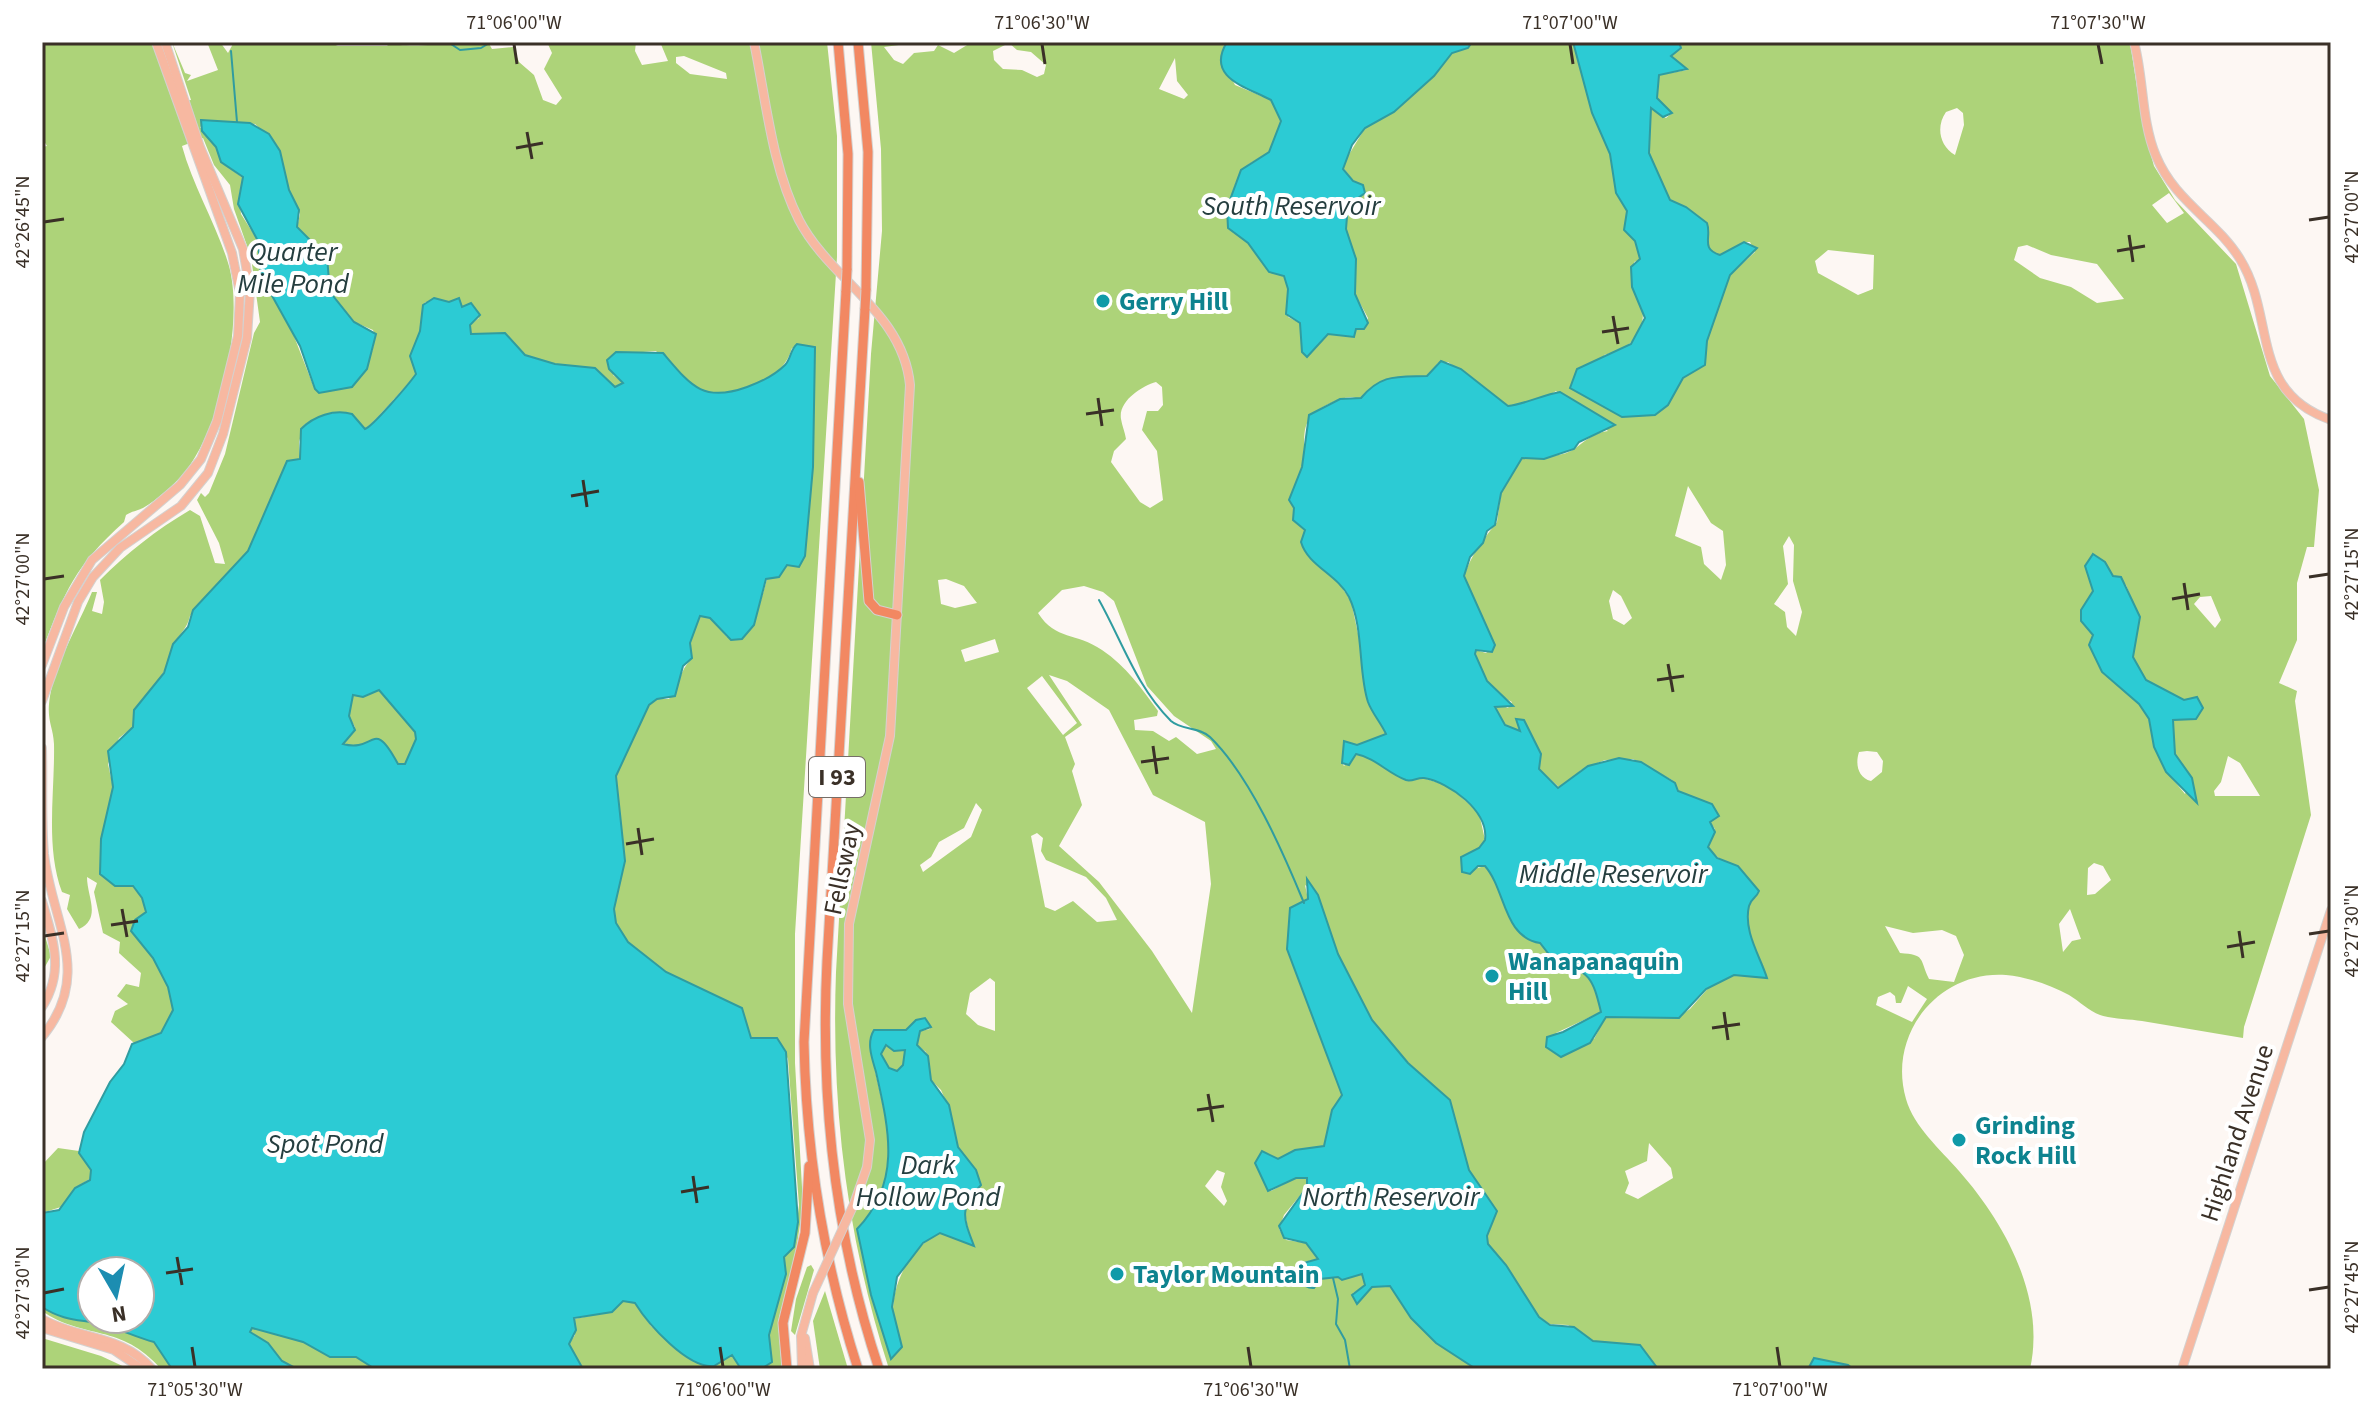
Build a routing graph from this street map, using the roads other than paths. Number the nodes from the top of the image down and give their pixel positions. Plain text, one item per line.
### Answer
1 (156, 42) edge
2 (165, 42) edge
3 (754, 42) edge
4 (838, 42) edge
5 (858, 42) edge
6 (2134, 42) edge
7 (186, 118) junction
8 (2331, 420) edge
9 (205, 452) junction
10 (216, 457) junction
11 (856, 457) junction
12 (142, 516) junction
13 (150, 529) junction
14 (897, 615) junction
15 (42, 665) edge
16 (42, 701) edge
17 (42, 748) edge
18 (42, 901) edge
19 (2331, 910) edge
20 (42, 1007) edge
21 (42, 1037) edge
22 (811, 1151) junction
23 (42, 1319) edge
24 (804, 1325) junction
25 (42, 1328) edge
26 (142, 1369) edge
27 (152, 1369) edge
28 (787, 1369) edge
29 (802, 1369) edge
30 (810, 1369) edge
31 (858, 1369) edge
32 (879, 1369) edge
33 (2182, 1369) edge

1 - 7 main road
2 - 7 main road
3 - 14 main road, Fellsway
4 - 22 highway, I 93, bridge
5 - 11 highway, I 93, bridge
6 - 8 main road
7 - 9 main road
7 - 10 main road
9 - 10 main road
9 - 12 main road
10 - 13 main road
11 - 14 highway
11 - 32 highway, I 93
12 - 13 main road
12 - 15 main road
13 - 16 main road
14 - 24 main road, Fellsway, bridge
17 - 21 main road
18 - 20 main road
19 - 33 main road, Highland Avenue
22 - 28 highway
22 - 31 highway, I 93
23 - 27 main road
24 - 29 main road, Fellsway
24 - 30 main road, Fellsway
25 - 26 main road

